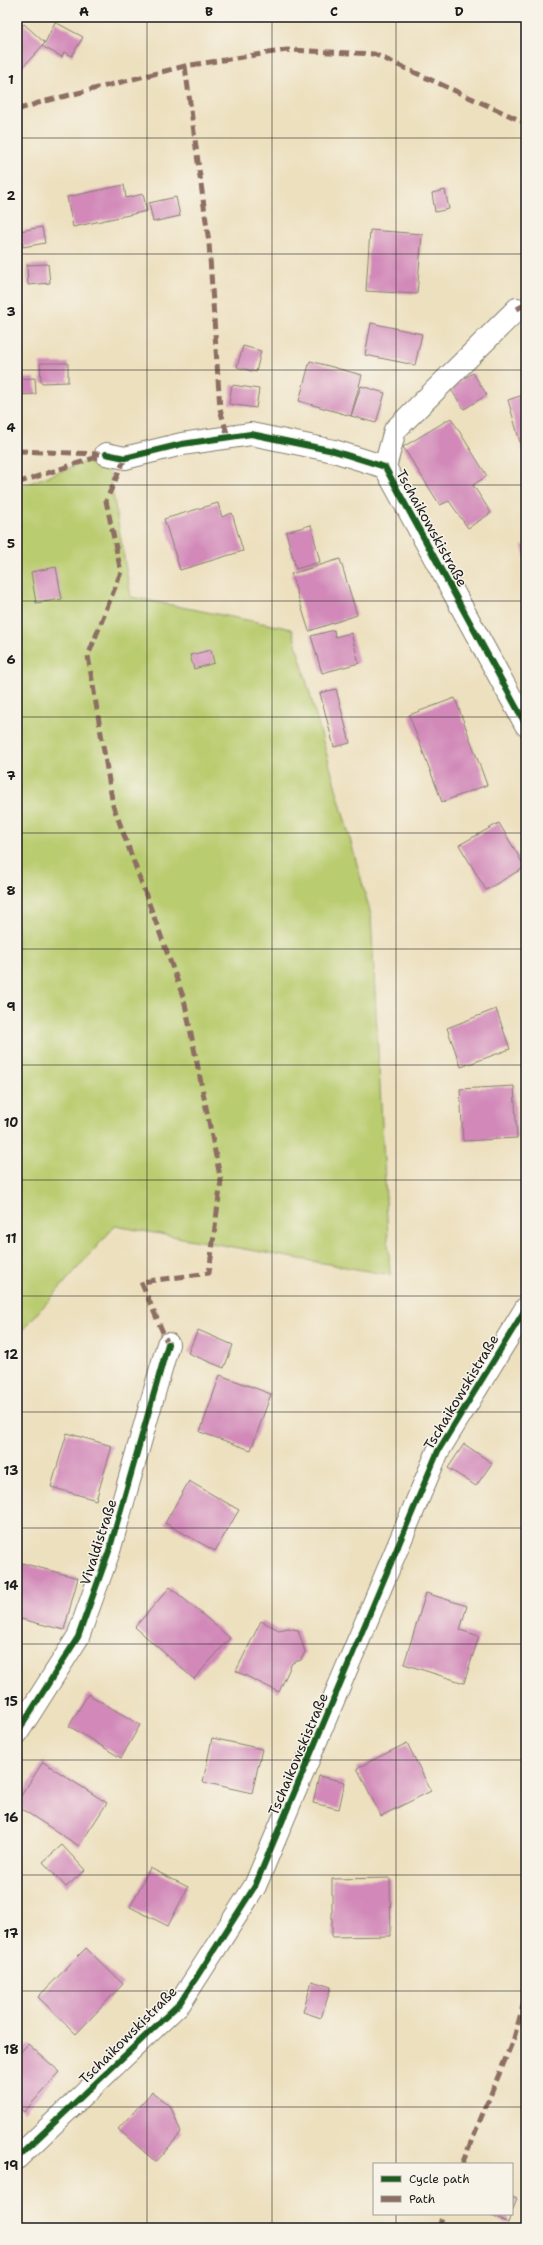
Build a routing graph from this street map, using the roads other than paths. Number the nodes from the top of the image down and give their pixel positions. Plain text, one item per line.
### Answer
1 (517, 309) dead end
2 (106, 454) dead end
3 (385, 467) junction
4 (526, 725) edge
5 (526, 1308) edge
6 (168, 1344) dead end
7 (17, 1733) edge
8 (17, 2158) edge

1 - 3 street, Tschaikowskistraße
2 - 3 street, Tschaikowskistraße
3 - 4 street, Tschaikowskistraße
5 - 8 street, Tschaikowskistraße
6 - 7 street, Vivaldistraße

